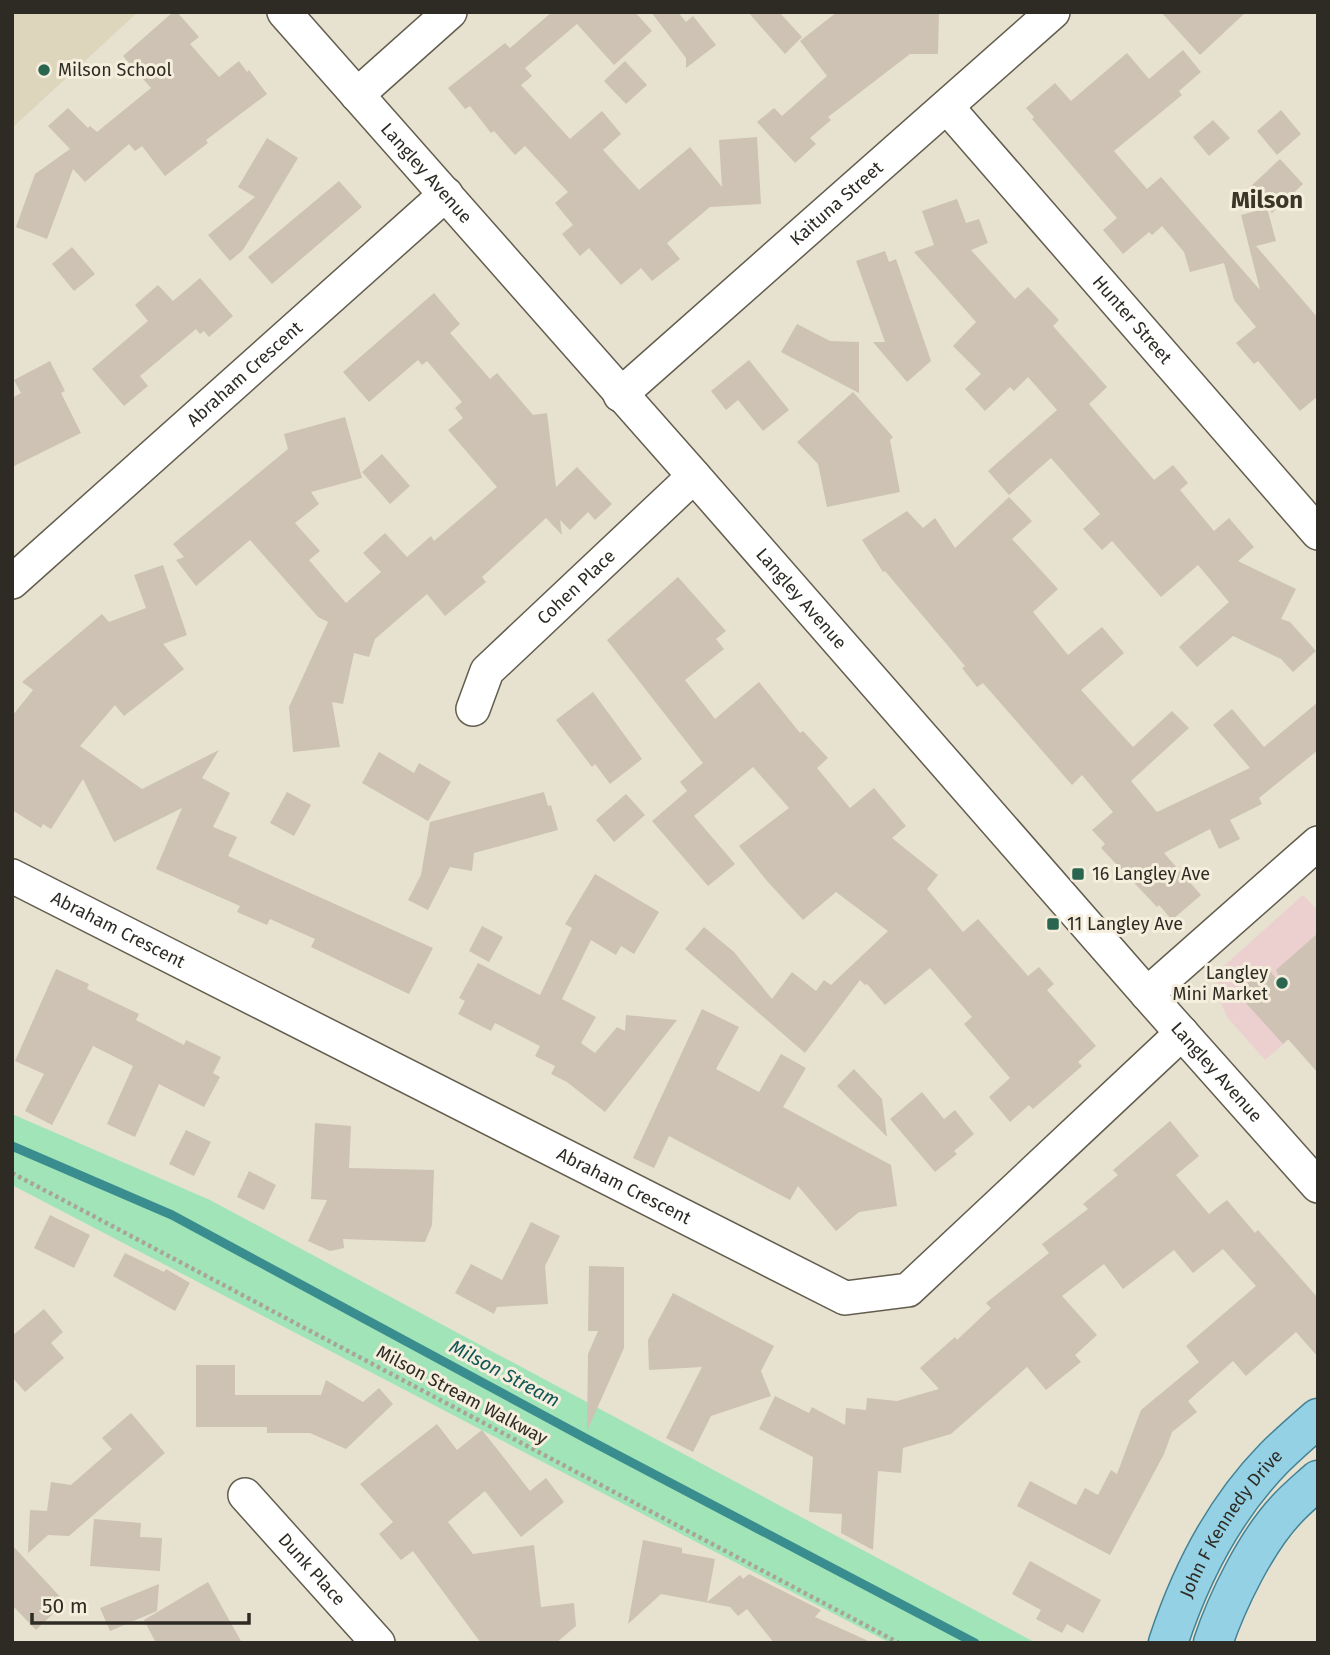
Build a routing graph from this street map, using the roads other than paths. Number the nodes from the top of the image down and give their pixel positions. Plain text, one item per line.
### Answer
1 (284, 12) edge
2 (450, 12) edge
3 (1053, 12) edge
4 (357, 95) junction
5 (947, 107) junction
6 (446, 194) junction
7 (620, 395) junction
8 (694, 476) junction
9 (1318, 533) edge
10 (12, 582) edge
11 (473, 709) dead end
12 (1318, 843) edge
13 (12, 876) edge
14 (1147, 995) junction
15 (1182, 1033) junction
16 (1318, 1186) edge
17 (1318, 1418) edge
18 (1318, 1480) edge
19 (245, 1495) dead end
20 (378, 1643) edge
21 (1168, 1643) edge
22 (1213, 1643) edge

1 - 4 street, Langley Avenue
2 - 4 street
3 - 5 street, Kaituna Street
4 - 6 street, Langley Avenue
5 - 7 street, Kaituna Street
5 - 9 street, Hunter Street
6 - 7 street, Langley Avenue
6 - 10 street, Abraham Crescent
7 - 8 street, Langley Avenue
8 - 11 street, Cohen Place
8 - 14 street, Langley Avenue
12 - 14 street
13 - 15 street, Abraham Crescent
14 - 15 street, Langley Avenue
15 - 16 street, Langley Avenue
17 - 21 main road, John F Kennedy Drive
18 - 22 main road, John F Kennedy Drive
19 - 20 street, Dunk Place

